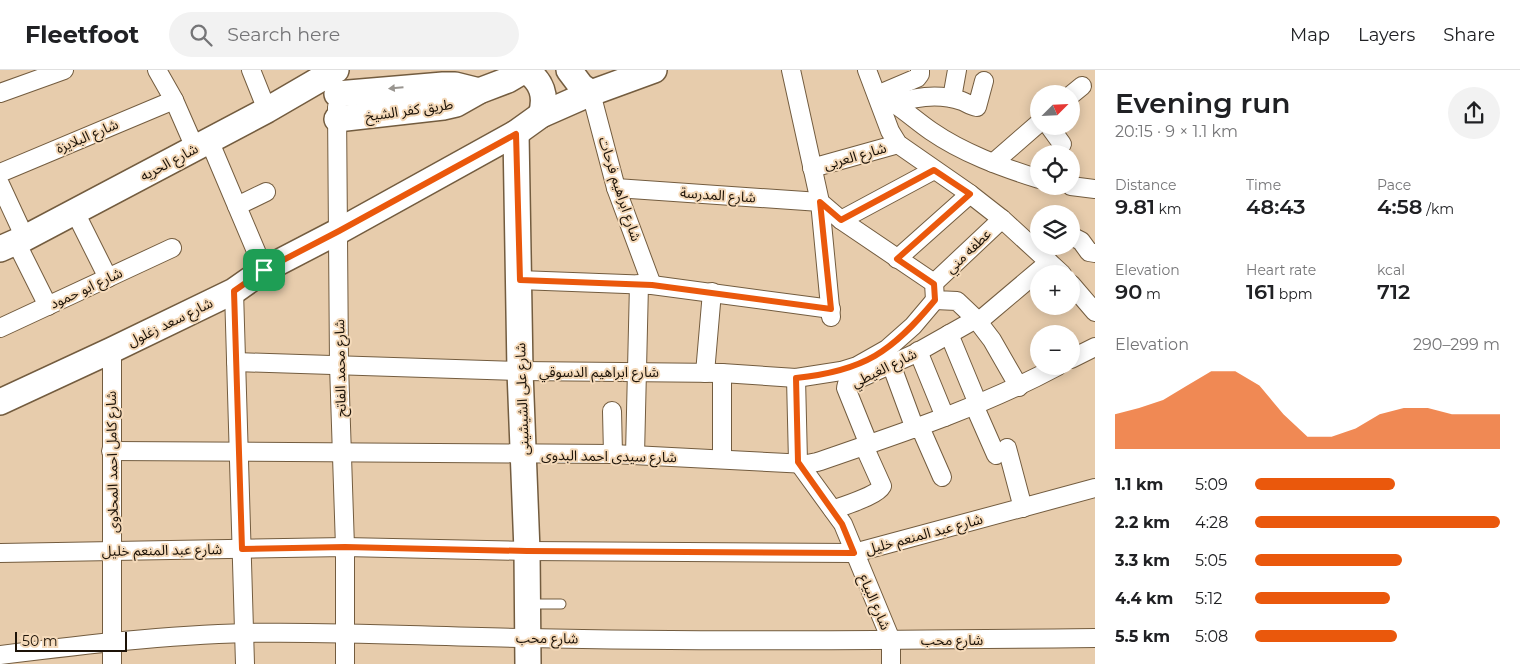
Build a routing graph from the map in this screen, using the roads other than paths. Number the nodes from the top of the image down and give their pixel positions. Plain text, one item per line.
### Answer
1 (64, 70) edge
2 (157, 70) edge
3 (251, 70) edge
4 (525, 70) edge
5 (569, 70) edge
6 (654, 70) edge
7 (791, 70) edge
8 (868, 70) edge
9 (920, 70) edge
10 (957, 70) edge
11 (336, 78) edge
12 (433, 78) edge
13 (984, 80) dead end
14 (479, 91) junction
15 (0, 93) edge
16 (591, 93) junction
17 (876, 95) junction
18 (952, 98) junction
19 (174, 100) junction
20 (895, 104) junction
21 (266, 110) junction
22 (541, 115) junction
23 (337, 119) junction
24 (1030, 132) edge
25 (516, 134) junction
26 (1056, 135) edge
27 (202, 144) junction
28 (898, 144) junction
29 (1062, 144) dead end
30 (993, 163) junction
31 (812, 168) junction
32 (934, 170) junction
33 (0, 173) edge
34 (1030, 176) edge
35 (0, 184) edge
36 (1080, 187) edge
37 (616, 188) junction
38 (1095, 189) edge
39 (266, 192) dead end
40 (970, 194) junction
41 (820, 202) junction
42 (237, 206) junction
43 (75, 212) junction
44 (1002, 219) junction
45 (841, 220) junction
46 (339, 231) junction
47 (1080, 240) edge
48 (14, 243) edge
49 (172, 248) dead end
50 (1095, 253) edge
51 (897, 259) junction
52 (1052, 265) edge
53 (264, 270) junction
54 (108, 278) junction
55 (520, 280) junction
56 (646, 284) junction
57 (1030, 285) edge
58 (234, 291) junction
59 (712, 292) junction
60 (934, 292) junction
61 (1080, 294) edge
62 (48, 306) junction
63 (1095, 312) edge
64 (977, 320) junction
65 (0, 328) edge
66 (949, 334) junction
67 (1095, 347) edge
68 (112, 350) junction
69 (918, 351) junction
70 (1080, 354) edge
71 (236, 362) junction
72 (891, 364) junction
73 (339, 365) junction
74 (520, 372) junction
75 (636, 372) junction
76 (713, 373) junction
77 (1041, 375) edge
78 (796, 378) junction
79 (1019, 387) junction
80 (0, 402) edge
81 (976, 404) junction
82 (612, 411) dead end
83 (945, 417) junction
84 (918, 428) junction
85 (866, 445) junction
86 (111, 451) junction
87 (239, 451) junction
88 (342, 453) junction
89 (613, 454) junction
90 (524, 455) junction
91 (635, 455) junction
92 (722, 459) junction
93 (798, 462) junction
94 (942, 478) dead end
95 (1095, 488) edge
96 (1023, 508) junction
97 (833, 510) junction
98 (345, 547) junction
99 (242, 549) junction
100 (113, 550) junction
101 (527, 551) junction
102 (0, 553) edge
103 (854, 553) junction
104 (527, 604) junction
105 (561, 604) dead end
106 (244, 633) junction
107 (345, 633) junction
108 (528, 638) junction
109 (1095, 638) edge
110 (891, 640) junction
111 (112, 641) junction
112 (0, 655) edge
113 (112, 664) edge
114 (245, 664) edge
115 (345, 664) edge
116 (528, 664) edge
117 (891, 664) edge

1 - 15 street
2 - 19 street
3 - 21 street
4 - 14 street, طريق كفر الشيخ
4 - 22 street
5 - 16 street
6 - 16 street, شارع سعد زغلول
7 - 31 street
8 - 17 street
9 - 17 street
10 - 18 street
12 -> 11 street, طريق كفر الشيخ
11 - 21 street, شارع الحريه
11 - 23 street, شارع محمد الفاتح
12 - 14 street, طريق كفر الشيخ
13 - 18 street
14 - 23 street, طريق كفر الشيخ
16 - 22 street, شارع سعد زغلول
16 - 37 street, شارع ابراهيم فرحات
17 - 20 street
17 - 28 street
18 - 20 street
19 - 27 street
19 - 33 street, شارع البلايزة
20 - 30 street
21 - 27 street, شارع الحريه
22 - 25 street, شارع سعد زغلول
23 - 46 street, شارع محمد الفاتح
24 - 30 street
25 - 46 street, شارع سعد زغلول
25 - 55 street, شارع على الشيشينى
26 - 29 street
27 - 42 street
27 - 43 street, شارع الحريه
28 - 31 street, شارع العربى
28 - 32 street
30 - 34 street
31 - 41 street
32 - 40 street
32 - 45 street
35 - 48 street
36 - 38 street
37 - 41 street, شارع المدرسة
37 - 56 street, شارع ابراهيم فرحات
39 - 42 street
40 - 44 street
40 - 51 street
41 - 45 street
41 - 59 street
42 - 53 street
43 - 48 street, شارع الحريه
43 - 54 street
44 - 52 street
44 - 60 street, عطفه مني
45 - 51 street
46 - 53 street, شارع سعد زغلول
46 - 73 street, شارع محمد الفاتح
47 - 50 street
48 - 62 street
49 - 54 street, شارع ابو حمود
51 - 60 street
53 - 58 street, شارع سعد زغلول
54 - 62 street, شارع ابو حمود
55 - 56 street
55 - 74 street, شارع على الشيشينى
56 - 59 street
56 - 75 street
57 - 64 street, شارع الغيطي
58 - 68 street, شارع سعد زغلول
58 - 71 street
59 - 76 street
60 - 64 street
60 - 78 street, شارع ابراهيم الدسوقي
61 - 63 street
62 - 65 street, شارع ابو حمود
64 - 66 street, شارع الغيطي
64 - 79 street
66 - 69 street, شارع الغيطي
66 - 81 street
67 - 70 street
68 - 80 street, شارع سعد زغلول
68 - 86 street, شارع كامل احمد المحلاوى
69 - 72 street, شارع الغيطي
69 - 83 street
71 - 73 street, شارع ابراهيم الدسوقي
71 - 87 street
72 - 84 street
72 - 85 street, شارع الغيطي
73 - 74 street, شارع ابراهيم الدسوقي
73 - 88 street, شارع محمد الفاتح
74 - 75 street, شارع ابراهيم الدسوقي
74 - 90 street, شارع على الشيشينى
75 - 76 street, شارع ابراهيم الدسوقي
75 - 91 street
76 - 78 street, شارع ابراهيم الدسوقي
76 - 92 street
77 - 79 street, شارع سيدى احمد البدوى
78 - 93 street
79 - 81 street, شارع سيدى احمد البدوى
81 - 83 street, شارع سيدى احمد البدوى
81 - 96 street
82 - 89 street
83 - 84 street, شارع سيدى احمد البدوى
84 - 85 street, شارع سيدى احمد البدوى
84 - 94 street
85 - 93 street, شارع سيدى احمد البدوى
85 - 97 street
86 - 87 street, شارع سيدى احمد البدوى
86 - 100 street, شارع كامل احمد المحلاوى
87 - 88 street, شارع سيدى احمد البدوى
87 - 99 street
88 - 90 street, شارع سيدى احمد البدوى
88 - 98 street, شارع محمد الفاتح
89 - 90 street, شارع سيدى احمد البدوى
89 - 91 street, شارع سيدى احمد البدوى
90 - 101 street, شارع على الشيشينى
91 - 92 street, شارع سيدى احمد البدوى
92 - 93 street, شارع سيدى احمد البدوى
93 - 97 street, شارع البياع
95 - 96 street, شارع عبد المنعم خليل
96 - 103 street, شارع عبد المنعم خليل
97 - 103 street, شارع البياع
98 - 99 street, شارع عبد المنعم خليل
98 - 101 street, شارع عبد المنعم خليل
98 - 107 street, شارع محمد الفاتح
99 - 100 street, شارع عبد المنعم خليل
99 - 106 street
100 - 102 street, شارع عبد المنعم خليل
100 - 111 street, شارع كامل احمد المحلاوى
101 - 103 street, شارع عبد المنعم خليل
101 - 104 street, شارع على الشيشينى
103 - 110 street, شارع البياع
104 - 105 lane
104 - 108 street, شارع على الشيشينى
106 - 107 street, شارع محب
106 - 111 street, شارع محب
106 - 114 street
107 - 108 street, شارع محب
107 - 115 street, شارع محمد الفاتح
108 - 110 street, شارع محب
108 - 116 street, شارع على الشيشينى
109 - 110 street, شارع محب
110 - 117 street, شارع البياع
111 - 112 street, شارع محب
111 - 113 street, شارع كامل احمد المحلاوى

